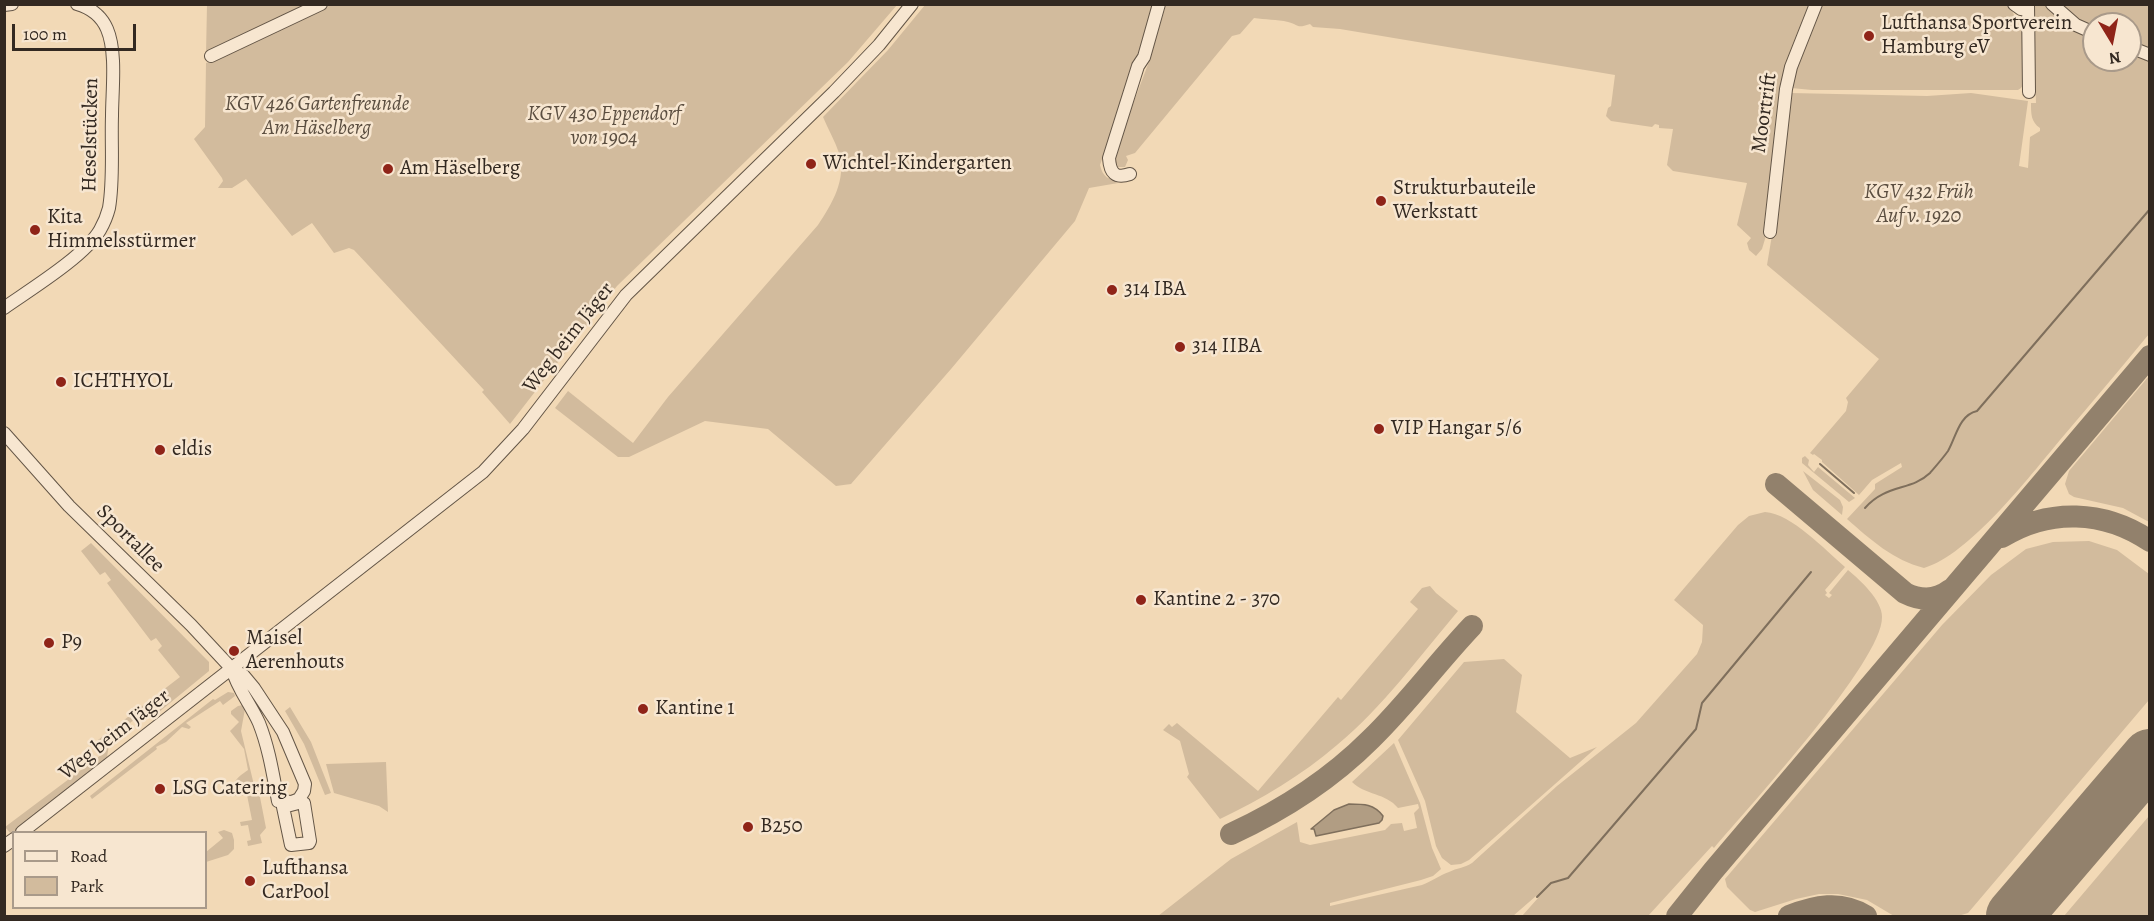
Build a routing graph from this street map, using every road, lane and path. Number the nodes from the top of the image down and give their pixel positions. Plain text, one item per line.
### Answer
1 (12, 4) edge
2 (77, 4) edge
3 (321, 4) edge
4 (912, 4) edge
5 (1159, 4) edge
6 (1816, 4) edge
7 (2014, 4) edge
8 (2052, 4) edge
9 (4, 5) edge
10 (2028, 7) edge
11 (2082, 28) edge
12 (211, 56) dead end
13 (2029, 92) dead end
14 (1130, 174) dead end
15 (1770, 232) dead end
16 (4, 308) edge
17 (4, 433) edge
18 (232, 669) junction
19 (23, 831) edge

1 - 9 street
2 - 16 street, Heselstücken
3 - 12 street
4 - 18 street, Weg beim Jäger
5 - 14 street
6 - 15 street, Moortrift
7 - 10 street
8 - 11 street
10 - 13 street
17 - 18 street, Sportallee
18 - 18 street
18 - 19 street, Weg beim Jäger

